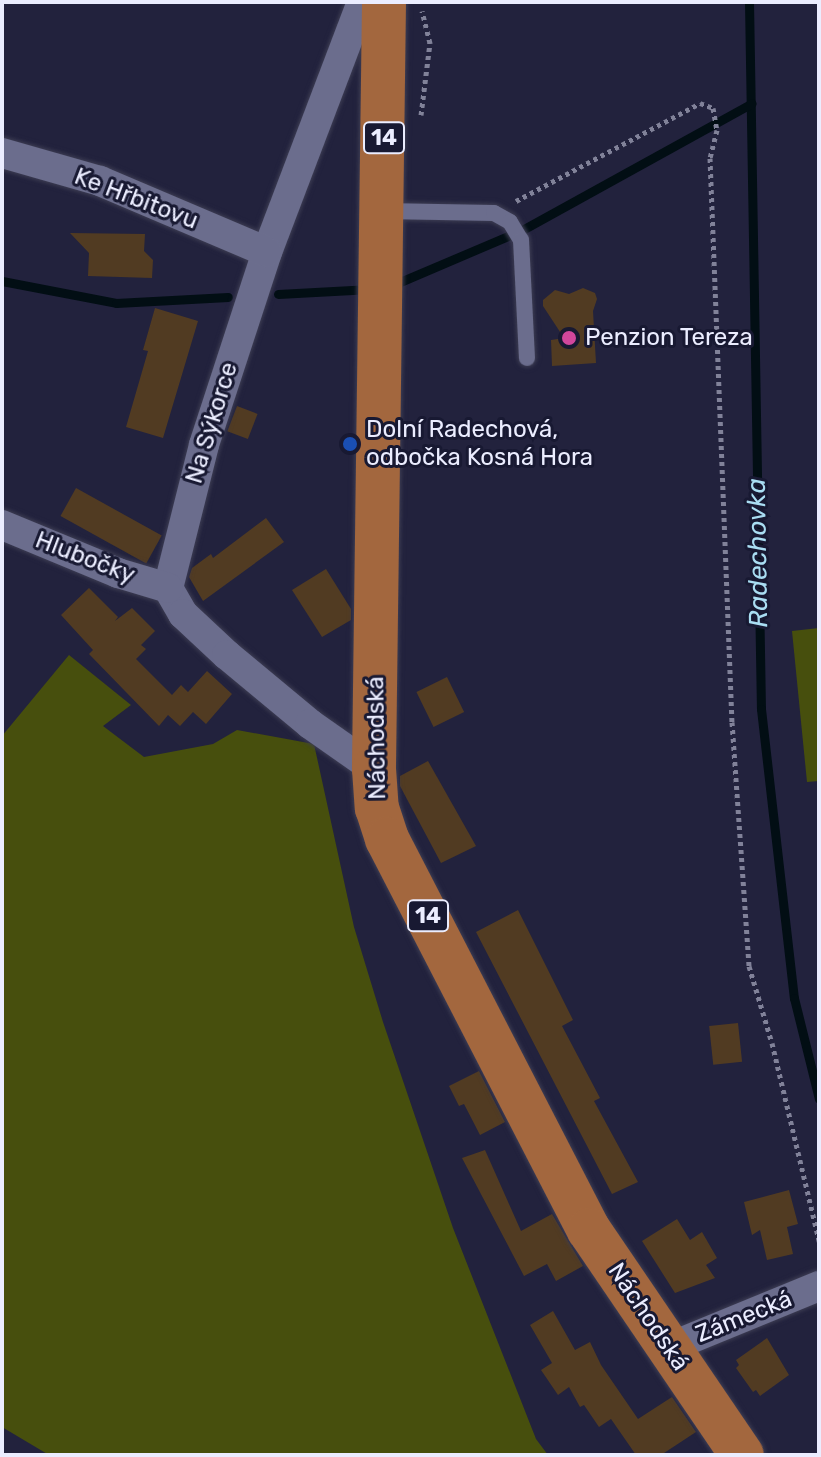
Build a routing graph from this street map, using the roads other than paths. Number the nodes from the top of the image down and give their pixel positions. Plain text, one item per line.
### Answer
1 (362, 2) edge
2 (384, 2) edge
3 (2, 153) edge
4 (383, 211) junction
5 (267, 252) junction
6 (527, 358) dead end
7 (2, 525) edge
8 (168, 588) junction
9 (374, 769) junction
10 (819, 1286) edge
11 (668, 1348) junction
12 (742, 1455) edge

1 - 5 street, Na Sýkorce
2 - 4 main road, Náchodská / 14
3 - 5 street, Ke Hřbitovu
4 - 6 lane
4 - 9 main road, Náchodská / 14
5 - 8 street, Na Sýkorce
7 - 8 street, Hlubočky
8 - 9 street
9 - 11 main road, Náchodská / 14
10 - 11 street, Zámecká
11 - 12 main road, Náchodská / 14

